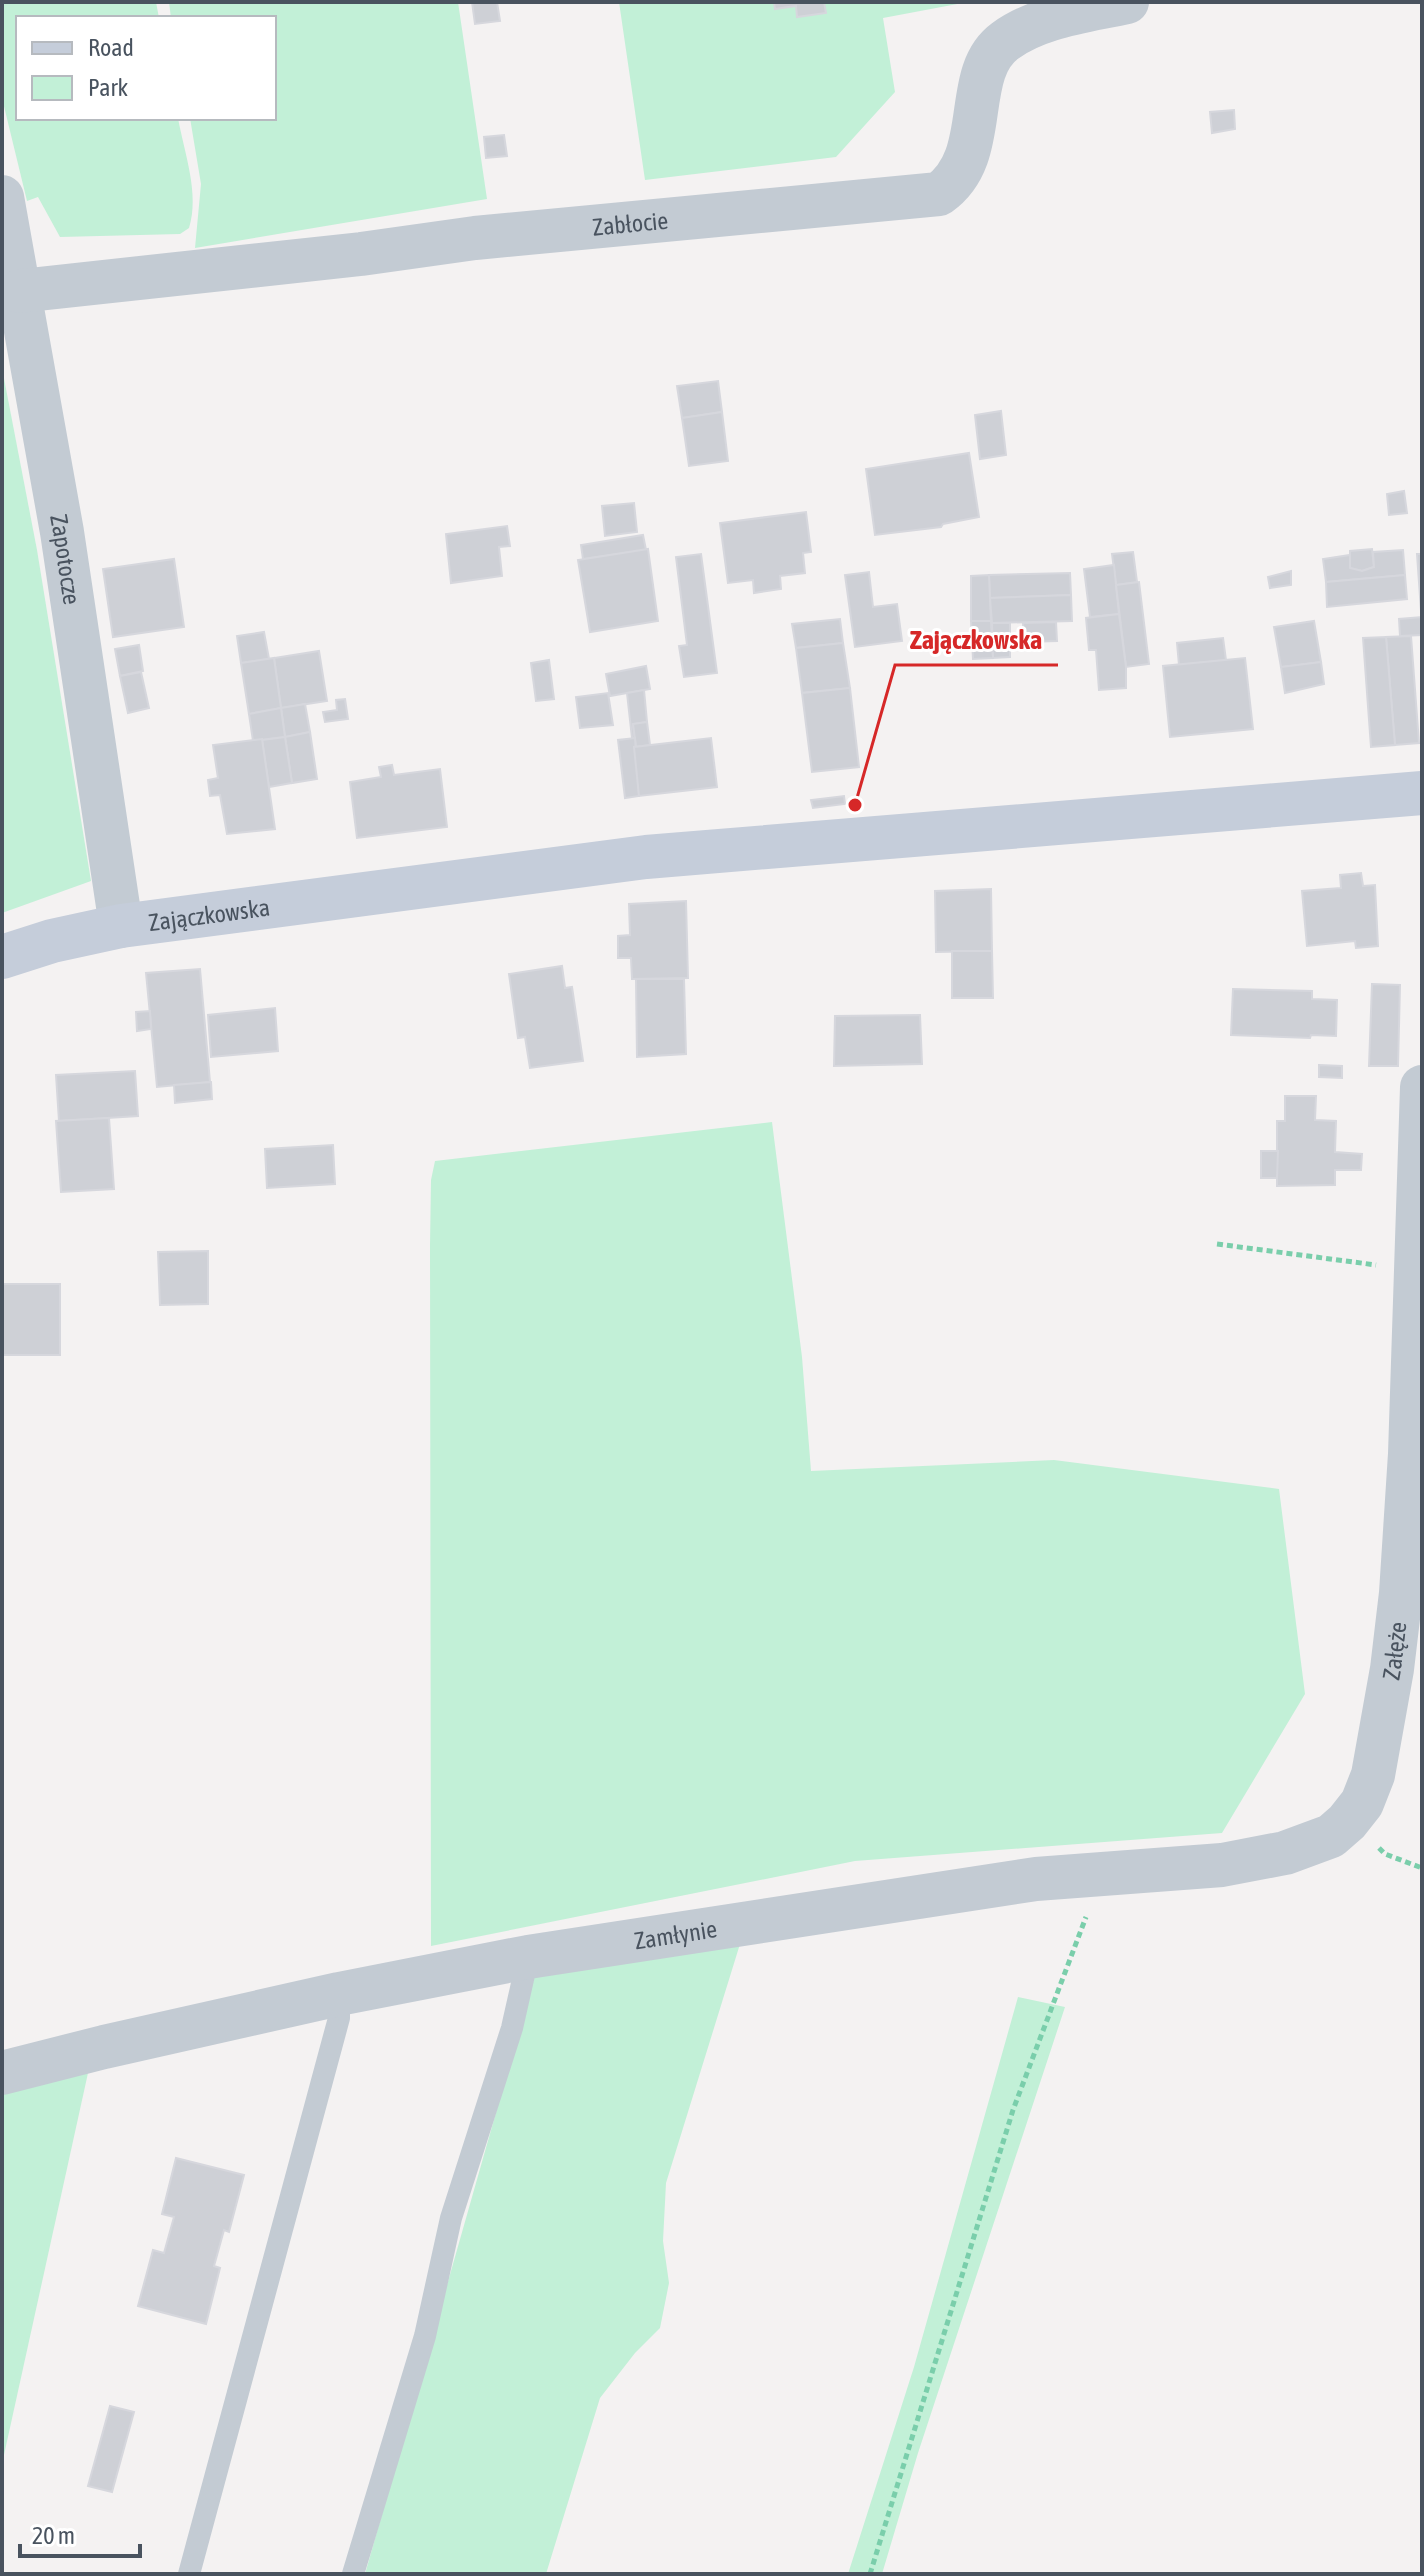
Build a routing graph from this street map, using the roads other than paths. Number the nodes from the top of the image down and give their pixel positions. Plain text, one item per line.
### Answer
1 (1127, 2) edge
2 (2, 197) edge
3 (20, 291) junction
4 (1422, 793) edge
5 (121, 926) junction
6 (2, 957) edge
7 (1422, 1087) edge
8 (1347, 1822) joint
9 (528, 1957) junction
10 (339, 1994) junction
11 (2, 2073) edge
12 (189, 2574) edge
13 (353, 2574) edge

1 - 3 street, Zabłocie
2 - 3 street, Zapotocze
3 - 5 street, Zapotocze
4 - 5 main road, Zajączkowska
5 - 6 main road, Zajączkowska
7 - 8 street, Załęże
8 - 9 street, Zamłynie
9 - 10 street, Zamłynie
9 - 13 lane
10 - 11 street, Zamłynie
10 - 12 lane

